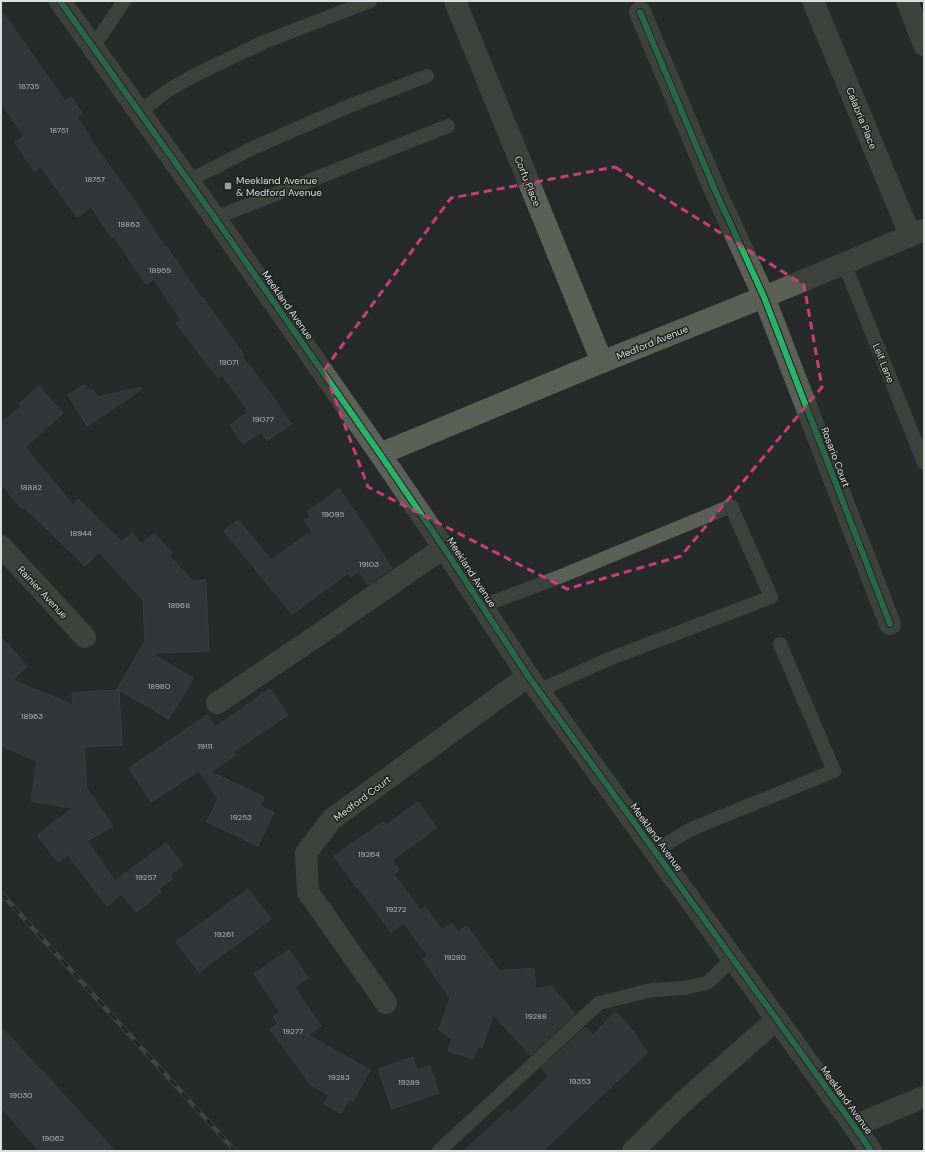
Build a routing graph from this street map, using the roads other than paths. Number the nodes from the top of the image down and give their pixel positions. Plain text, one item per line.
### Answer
1 (60, 1) edge
2 (124, 1) edge
3 (370, 1) edge
4 (455, 1) edge
5 (813, 1) edge
6 (906, 1) edge
7 (640, 12) dead end
8 (924, 45) edge
9 (93, 47) junction
10 (427, 76) dead end
11 (140, 112) junction
12 (448, 126) dead end
13 (188, 181) junction
14 (215, 218) junction
15 (917, 233) edge
16 (844, 263) junction
17 (764, 297) junction
18 (602, 362) junction
19 (380, 454) junction
20 (924, 463) edge
21 (1, 546) edge
22 (444, 548) junction
23 (482, 606) junction
24 (890, 624) dead end
25 (85, 637) dead end
26 (780, 644) dead end
27 (533, 684) junction
28 (217, 703) dead end
29 (655, 851) junction
30 (733, 959) junction
31 (386, 1003) dead end
32 (777, 1019) junction
33 (924, 1098) edge
34 (854, 1126) junction
35 (439, 1151) edge
36 (633, 1151) edge
37 (871, 1151) edge

1 - 9 main road, Meekland Avenue
2 - 9 lane
3 - 11 lane
4 - 18 street, Corfu Place
5 - 15 street, Calabria Place
6 - 8 street
7 - 17 street, Rosario Court
9 - 11 main road, Meekland Avenue
10 - 13 lane
11 - 13 main road, Meekland Avenue
12 - 14 lane
13 - 14 main road, Meekland Avenue
14 - 19 main road, Meekland Avenue
15 - 16 street, Medford Avenue
16 - 17 street, Medford Avenue
16 - 20 lane, Leif Lane
17 - 18 street, Medford Avenue
17 - 24 street, Rosario Court
18 - 19 street, Medford Avenue
19 - 22 main road, Meekland Avenue
21 - 25 street, Rainier Avenue
22 - 23 main road, Meekland Avenue
22 - 28 street
23 - 27 main road, Meekland Avenue
23 - 27 lane
26 - 29 lane
27 - 29 main road, Meekland Avenue
27 - 31 street, Medford Court
29 - 30 main road, Meekland Avenue
30 - 32 main road, Meekland Avenue
30 - 35 lane
32 - 34 main road, Meekland Avenue
32 - 36 street
33 - 34 street
34 - 37 main road, Meekland Avenue

